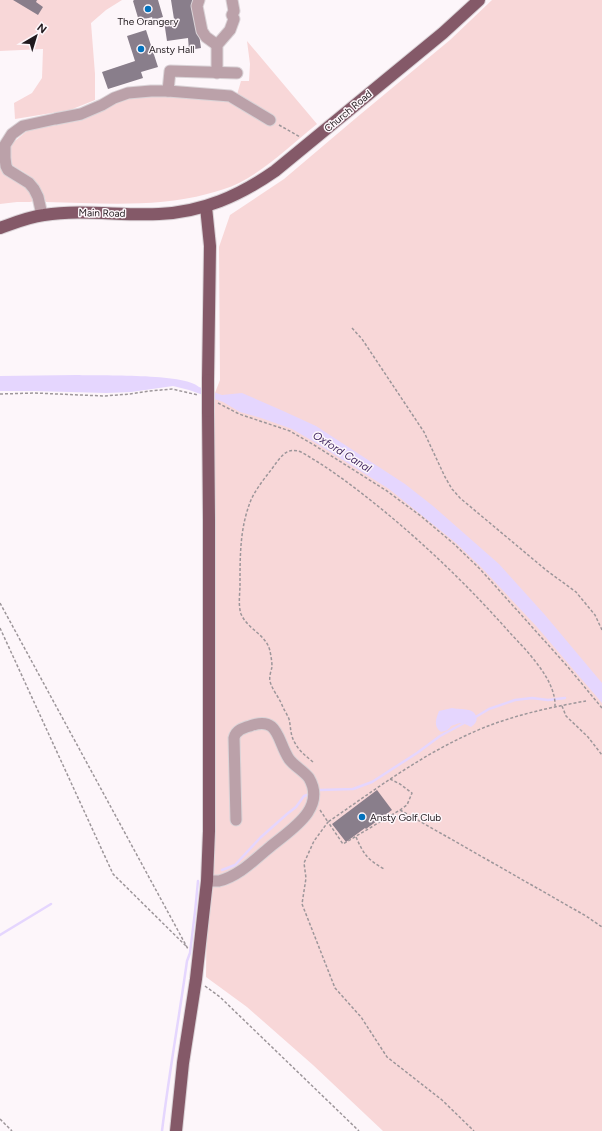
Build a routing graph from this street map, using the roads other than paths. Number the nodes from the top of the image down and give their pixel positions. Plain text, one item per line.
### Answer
1 (232, 0) edge
2 (478, 0) edge
3 (197, 2) edge
4 (217, 45) junction
5 (217, 73) junction
6 (237, 73) dead end
7 (168, 91) junction
8 (270, 120) road end
9 (206, 207) junction
10 (42, 215) junction
11 (0, 228) edge
12 (236, 820) dead end
13 (207, 881) junction
14 (176, 1131) edge

1 - 4 lane
2 - 9 main road, Church Road
3 - 4 lane
4 - 5 lane
5 - 6 lane
5 - 7 lane
7 - 8 lane
7 - 10 lane
9 - 10 main road, Main Road
9 - 13 main road, bridge
10 - 11 main road, Main Road
12 - 13 lane
13 - 14 main road

